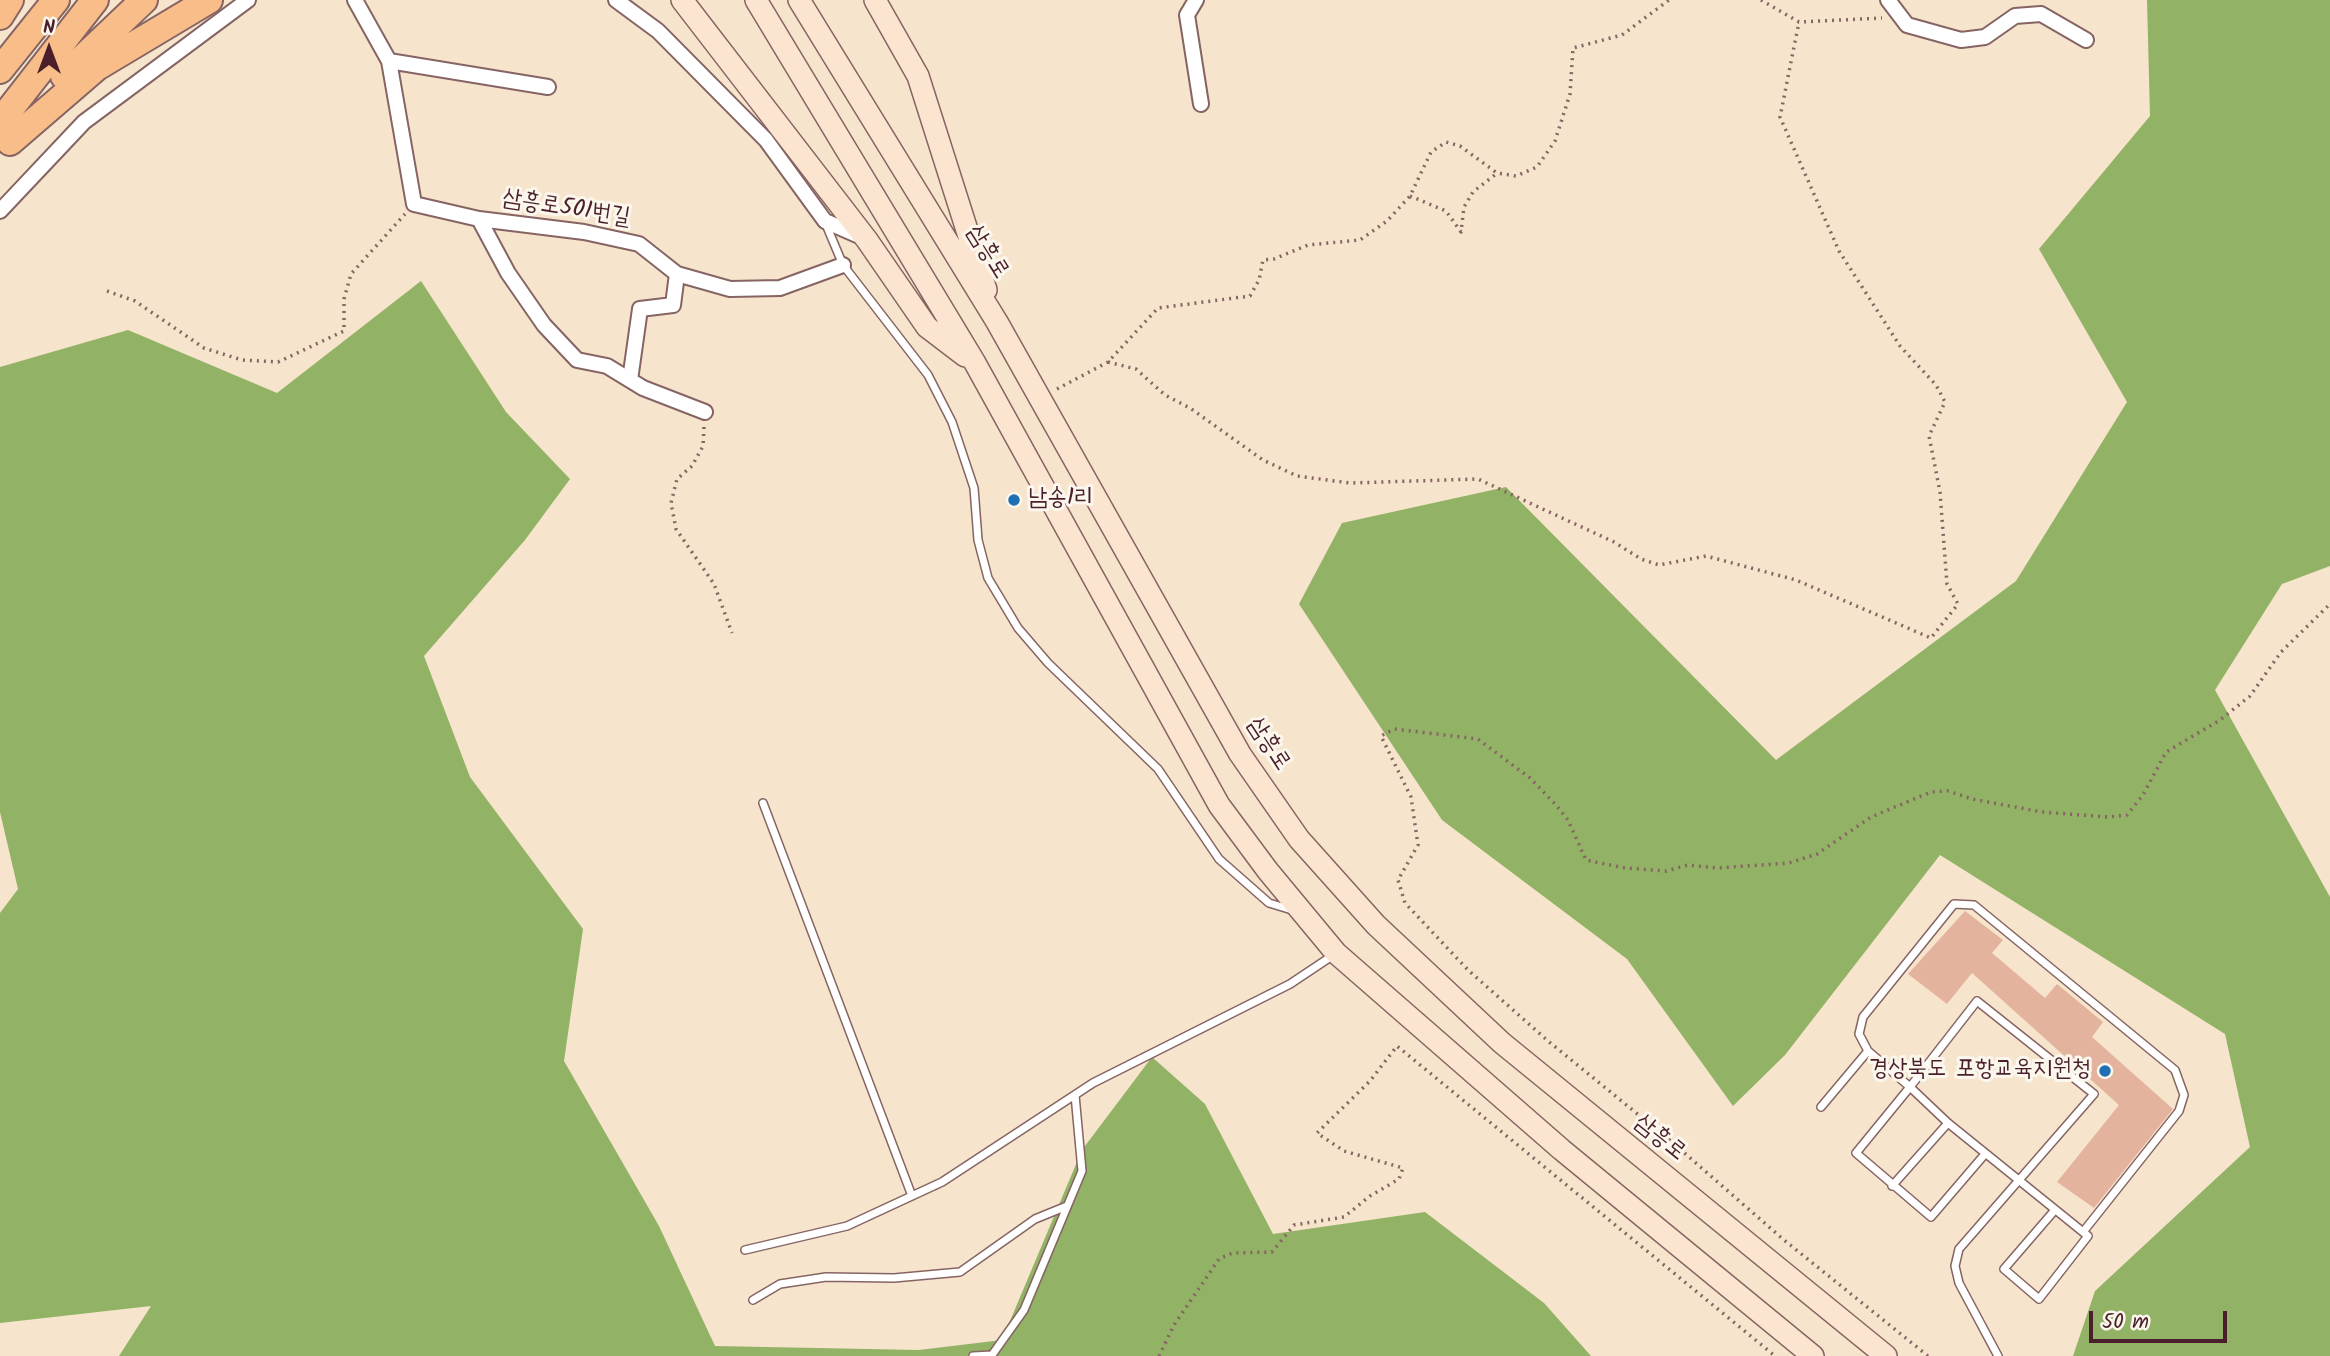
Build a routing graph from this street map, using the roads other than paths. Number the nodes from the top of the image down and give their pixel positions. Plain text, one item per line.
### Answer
1 (10, 0) edge
2 (56, 0) edge
3 (95, 0) edge
4 (144, 0) edge
5 (209, 0) edge
6 (248, 0) edge
7 (355, 0) edge
8 (616, 0) edge
9 (682, 0) edge
10 (756, 0) edge
11 (799, 0) edge
12 (875, 0) edge
13 (1196, 0) edge
14 (1888, 0) edge
15 (0, 16) edge
16 (2086, 40) dead end
17 (389, 61) junction
18 (0, 70) edge
19 (548, 87) dead end
20 (1201, 104) dead end
21 (3, 139) edge
22 (0, 211) edge
23 (479, 219) junction
24 (825, 221) junction
25 (867, 240) junction
26 (843, 265) junction
27 (677, 274) junction
28 (997, 322) junction
29 (975, 363) junction
30 (630, 380) junction
31 (705, 412) road end
32 (763, 803) dead end
33 (1302, 913) junction
34 (1336, 953) junction
35 (1868, 1051) junction
36 (1910, 1087) junction
37 (1075, 1096) junction
38 (1821, 1107) dead end
39 (1948, 1123) junction
40 (1985, 1154) junction
41 (2018, 1179) junction
42 (1892, 1186) junction
43 (912, 1196) junction
44 (1067, 1206) junction
45 (2054, 1210) junction
46 (2083, 1232) junction
47 (745, 1251) dead end
48 (753, 1300) dead end
49 (974, 1356) edge
50 (1813, 1356) edge
51 (1886, 1356) edge
52 (1998, 1356) edge

1 - 15 highway
2 - 18 highway
3 - 21 highway
4 - 21 highway
5 - 21 highway
6 - 22 street
7 - 17 street
8 - 24 street
9 - 25 main road
10 - 29 main road
11 - 28 main road, 삼흥로
12 - 28 main road
13 - 20 street
14 - 16 street
17 - 19 street
17 - 23 street, 삼흥로501번길
23 - 27 street, 삼흥로501번길
23 - 30 street, 삼흥로501번길
24 - 25 street
24 - 26 lane
25 - 29 main road
26 - 27 street, 삼흥로501번길
26 - 33 lane
27 - 30 street
28 - 51 main road, 삼흥로
29 - 33 main road
30 - 31 street, 삼흥로501번길
32 - 43 lane
33 - 34 main road
34 - 37 lane
34 - 50 main road
35 - 36 lane
35 - 38 lane
35 - 46 lane
36 - 39 lane
36 - 41 lane
36 - 42 lane
37 - 43 lane
37 - 44 lane
39 - 40 lane
39 - 42 lane
40 - 41 lane
40 - 42 lane
41 - 45 lane
41 - 52 lane
43 - 47 lane
44 - 48 lane
44 - 49 lane
45 - 46 lane
45 - 46 lane

